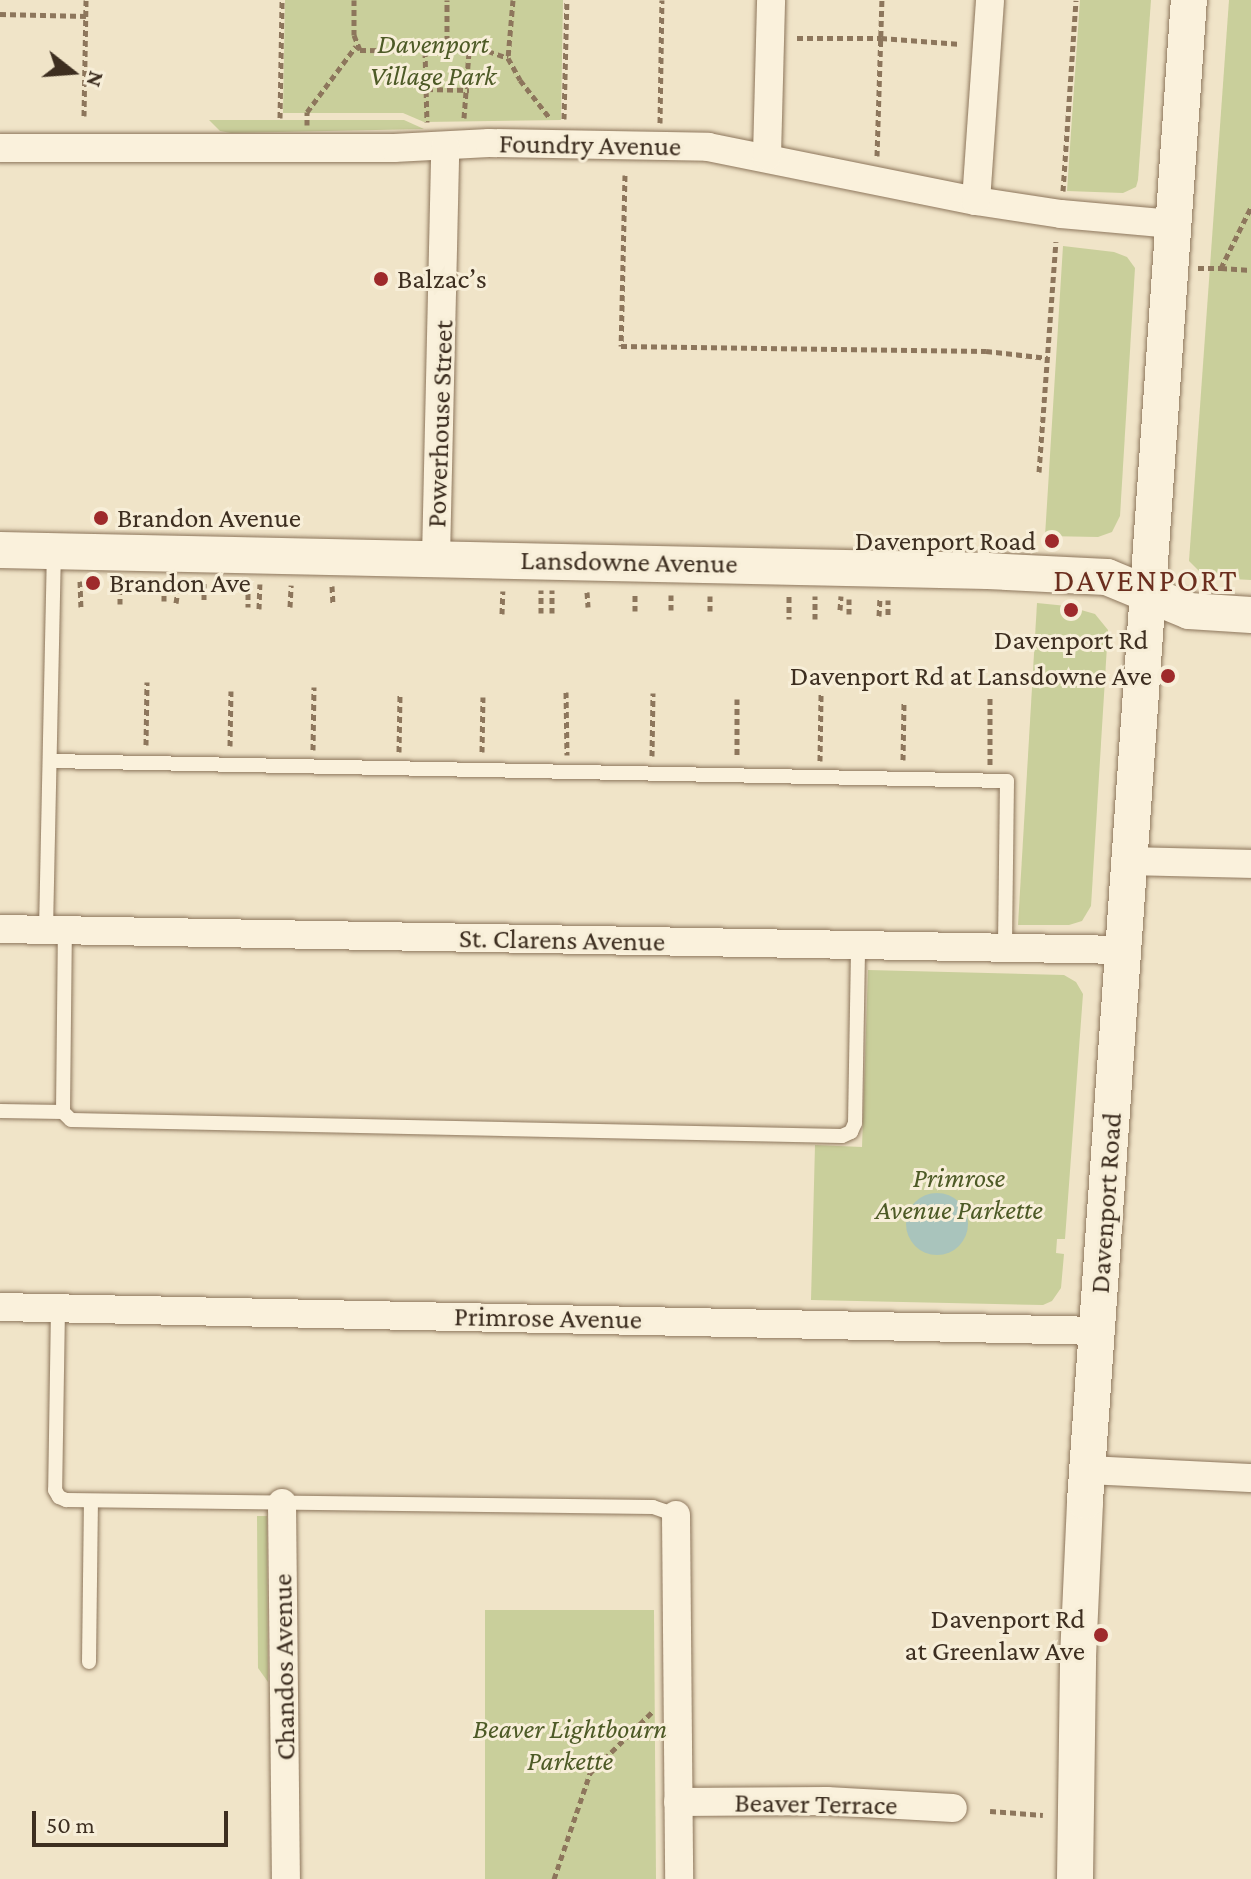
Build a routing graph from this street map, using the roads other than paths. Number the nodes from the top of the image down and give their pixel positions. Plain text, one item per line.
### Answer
1 (771, 0) edge
2 (990, 0) edge
3 (1189, 0) edge
4 (445, 147) junction
5 (0, 148) edge
6 (767, 156) junction
7 (976, 201) junction
8 (1173, 224) junction
9 (0, 550) edge
10 (54, 550) junction
11 (436, 557) junction
12 (1148, 594) junction
13 (1251, 615) edge
14 (51, 761) junction
15 (1130, 861) junction
16 (1251, 864) edge
17 (0, 929) edge
18 (55, 930) junction
19 (858, 945) junction
20 (1005, 948) junction
21 (1123, 950) junction
22 (0, 1111) edge
23 (63, 1112) junction
24 (0, 1307) edge
25 (58, 1308) junction
26 (1097, 1331) junction
27 (1087, 1470) junction
28 (1251, 1478) edge
29 (91, 1501) junction
30 (282, 1503) junction
31 (676, 1515) joint
32 (89, 1662) dead end
33 (678, 1802) junction
34 (953, 1808) dead end
35 (286, 1879) edge
36 (679, 1879) edge
37 (1075, 1879) edge

1 - 6 street
2 - 7 street
3 - 8 street, Davenport Road
4 - 5 street, Foundry Avenue
4 - 6 street, Foundry Avenue
4 - 11 street, Powerhouse Street
6 - 7 street, Foundry Avenue
7 - 8 street, Foundry Avenue
8 - 12 street, Davenport Road
9 - 10 street, Lansdowne Avenue
10 - 11 street, Lansdowne Avenue
10 - 14 lane
11 - 12 street, Lansdowne Avenue
12 - 13 street, Lansdowne Avenue
12 - 15 street, Davenport Road
14 - 18 lane
14 - 20 lane
15 - 16 street
15 - 21 street, Davenport Road
17 - 18 street, St. Clarens Avenue
18 - 19 street, St. Clarens Avenue
18 - 23 lane
19 - 20 street, St. Clarens Avenue
19 - 23 lane
20 - 21 street, St. Clarens Avenue
21 - 26 street, Davenport Road
22 - 23 lane
24 - 25 street, Primrose Avenue
25 - 26 street, Primrose Avenue
25 - 29 lane
26 - 27 street, Davenport Road
27 - 28 street
27 - 37 street, Davenport Road
29 - 30 lane
29 - 32 lane
30 - 31 lane
30 - 35 street, Chandos Avenue
31 - 33 street
33 - 34 street, Beaver Terrace
33 - 36 street

